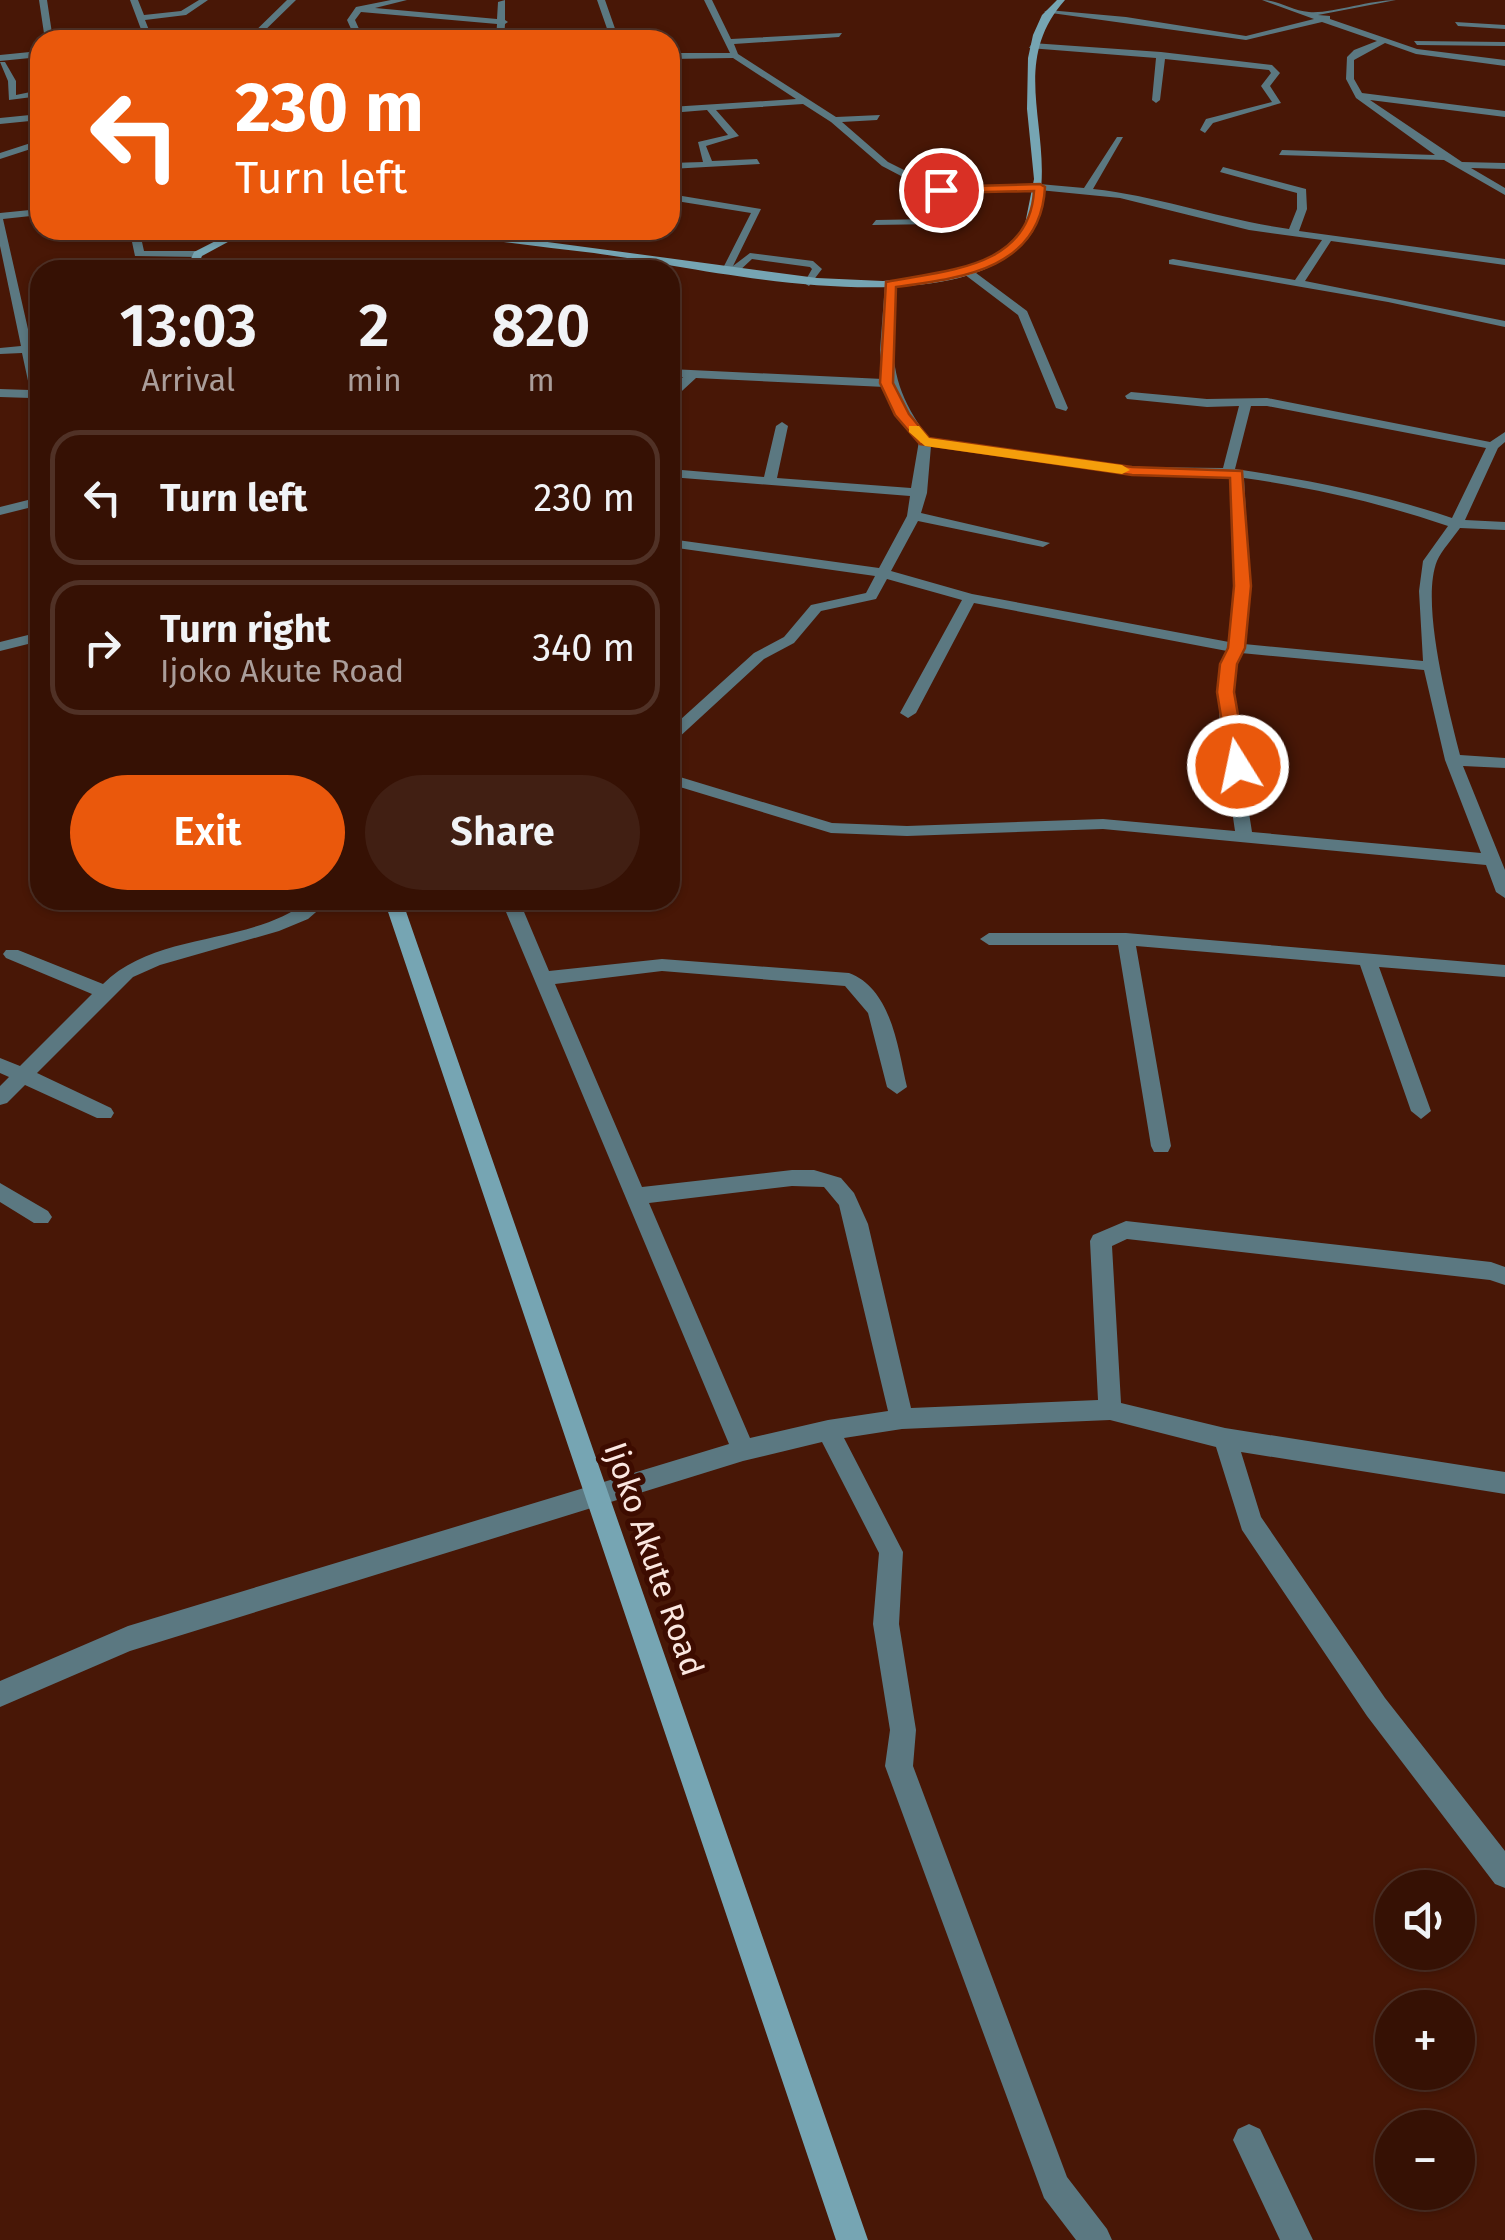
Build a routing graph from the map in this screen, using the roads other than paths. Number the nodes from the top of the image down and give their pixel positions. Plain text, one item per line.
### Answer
1 (43, 0) edge
2 (134, 0) edge
3 (204, 0) edge
4 (292, 0) edge
5 (403, 0) edge
6 (601, 0) edge
7 (709, 0) edge
8 (1061, 0) edge
9 (1266, 0) edge
10 (1392, 0) edge
11 (502, 2) edge
12 (359, 8) junction
13 (1048, 12) junction
14 (1312, 13) junction
15 (1477, 14) dead end
16 (1491, 14) dead end
17 (141, 18) junction
18 (1327, 18) junction
19 (504, 22) junction
20 (1458, 24) dead end
21 (1505, 27) edge
22 (48, 30) edge
23 (145, 30) edge
24 (260, 30) edge
25 (356, 30) edge
26 (502, 30) edge
27 (612, 30) edge
28 (839, 35) dead end
29 (1386, 40) junction
30 (730, 42) junction
31 (1505, 44) edge
32 (1401, 45) junction
33 (1032, 46) junction
34 (736, 54) junction
35 (1160, 55) junction
36 (680, 56) edge
37 (30, 59) edge
38 (1, 62) edge
39 (1505, 64) edge
40 (30, 95) edge
41 (1359, 96) junction
42 (12, 98) junction
43 (1156, 100) dead end
44 (807, 101) junction
45 (709, 107) junction
46 (680, 109) edge
47 (30, 113) edge
48 (1505, 114) edge
49 (877, 117) dead end
50 (30, 120) edge
51 (834, 120) junction
52 (0, 121) edge
53 (1205, 130) dead end
54 (1120, 139) dead end
55 (30, 146) edge
56 (1282, 153) dead end
57 (0, 156) edge
58 (1448, 158) junction
59 (757, 162) dead end
60 (709, 164) junction
61 (680, 165) edge
62 (1464, 165) junction
63 (1505, 166) edge
64 (1223, 170) dead end
65 (1040, 187) junction
66 (954, 190) junction
67 (1088, 191) junction
68 (1505, 192) edge
69 (680, 199) edge
70 (30, 214) edge
71 (0, 218) edge
72 (876, 223) dead end
73 (1293, 233) junction
74 (1329, 238) junction
75 (138, 240) edge
76 (226, 240) edge
77 (538, 240) edge
78 (198, 254) junction
79 (195, 260) edge
80 (661, 260) edge
81 (1173, 262) dead end
82 (1505, 262) edge
83 (680, 263) edge
84 (729, 271) junction
85 (968, 272) junction
86 (810, 283) junction
87 (1298, 283) junction
88 (890, 284) junction
89 (1505, 324) edge
90 (26, 349) junction
91 (0, 351) edge
92 (30, 364) edge
93 (680, 373) edge
94 (693, 374) junction
95 (886, 383) junction
96 (30, 388) edge
97 (680, 388) edge
98 (0, 393) edge
99 (1130, 396) dead end
100 (1246, 404) junction
101 (1062, 408) dead end
102 (782, 426) dead end
103 (925, 441) junction
104 (1499, 441) edge
105 (1232, 473) junction
106 (680, 474) edge
107 (770, 481) junction
108 (920, 493) junction
109 (30, 504) edge
110 (0, 511) edge
111 (914, 516) junction
112 (1456, 524) junction
113 (1505, 526) edge
114 (1043, 543) dead end
115 (680, 544) edge
116 (880, 573) junction
117 (970, 598) junction
118 (30, 639) edge
119 (0, 647) edge
120 (1236, 648) junction
121 (1431, 666) junction
122 (908, 713) dead end
123 (680, 728) edge
124 (1453, 760) junction
125 (1505, 763) edge
126 (680, 781) edge
127 (1244, 836) junction
128 (1493, 860) junction
129 (1505, 892) edge
130 (308, 910) edge
131 (396, 910) edge
132 (515, 910) edge
133 (989, 938) dead end
134 (1126, 938) junction
135 (12, 954) dead end
136 (1367, 959) junction
137 (1505, 970) edge
138 (546, 978) junction
139 (106, 993) junction
140 (0, 1065) edge
141 (23, 1076) junction
142 (898, 1087) dead end
143 (0, 1098) edge
144 (1421, 1111) dead end
145 (104, 1114) dead end
146 (1161, 1146) dead end
147 (0, 1192) edge
148 (635, 1196) junction
149 (41, 1217) dead end
150 (1505, 1276) edge
151 (1110, 1410) junction
152 (902, 1419) junction
153 (828, 1430) junction
154 (1226, 1440) junction
155 (743, 1450) junction
156 (1505, 1483) edge
157 (598, 1496) junction
158 (0, 1694) edge
159 (1502, 1864) edge
160 (1249, 2140) dead end
161 (852, 2240) edge
162 (1096, 2240) edge
163 (1297, 2240) edge

1 - 22 street
2 - 17 street
3 - 17 street
4 - 24 street
5 - 12 street
6 - 27 street
7 - 30 street
8 - 13 main road
9 - 14 street
10 - 14 street
11 - 19 street
12 - 19 street
12 - 25 street
13 - 18 street
13 - 33 main road
14 - 18 street
15 - 16 street
17 - 23 street
18 - 29 street
19 - 26 street
20 - 21 street
28 - 30 street
29 - 32 street
29 - 41 street
30 - 34 street
31 - 32 street
32 - 39 street
33 - 35 street
33 - 65 main road
34 - 36 street
34 - 44 street
35 - 43 street
35 - 53 street
37 - 38 street
38 - 42 street
40 - 42 street
41 - 48 street
41 - 58 street
42 - 47 street
44 - 45 street
44 - 51 street
45 - 46 street
45 - 60 street
49 - 51 street
50 - 52 street
51 - 66 street
54 - 67 street
55 - 57 street
56 - 58 street
58 - 62 street
59 - 60 street
60 - 61 street
62 - 63 street
62 - 68 street
64 - 73 street
65 - 66 street
65 - 67 street
65 - 85 main road
66 - 72 street
67 - 73 street
69 - 84 street
70 - 71 street
71 - 90 street
73 - 74 street
74 - 82 street
74 - 87 street
75 - 78 street
76 - 78 main road
77 - 80 main road
78 - 79 main road
81 - 87 street
83 - 84 main road
84 - 86 main road
84 - 86 street
85 - 88 main road
85 - 101 street
86 - 88 main road
87 - 89 street
88 - 95 street
90 - 91 street
90 - 92 street
93 - 94 street
94 - 95 street
94 - 97 street
95 - 103 street
96 - 98 street
99 - 100 street
100 - 104 street
100 - 105 street
102 - 107 street
103 - 105 street
103 - 108 street
104 - 112 street
105 - 112 street
105 - 120 street
106 - 107 street
107 - 108 street
108 - 111 street
109 - 110 street
111 - 114 street
111 - 116 street
112 - 113 street
112 - 121 street
115 - 116 street
116 - 117 street
116 - 123 street
117 - 120 street
117 - 122 street
118 - 119 street
120 - 121 street
120 - 127 street
121 - 124 street
124 - 125 street
124 - 128 street
126 - 127 street
127 - 128 street
128 - 129 street
130 - 139 street
131 - 157 main road, Ijoko Akute Road
132 - 138 street
133 - 134 street
134 - 136 street
134 - 146 street
135 - 139 street
136 - 137 street
136 - 144 street
138 - 142 street
138 - 148 street
139 - 141 street
140 - 141 street
141 - 143 street
141 - 145 street
147 - 149 street
148 - 152 street
148 - 155 street
150 - 151 street
151 - 152 street
151 - 154 street
152 - 153 street
153 - 155 street
153 - 162 street
154 - 156 street
154 - 159 street
155 - 157 street
157 - 158 street
157 - 161 main road, Ijoko Akute Road
160 - 163 street

